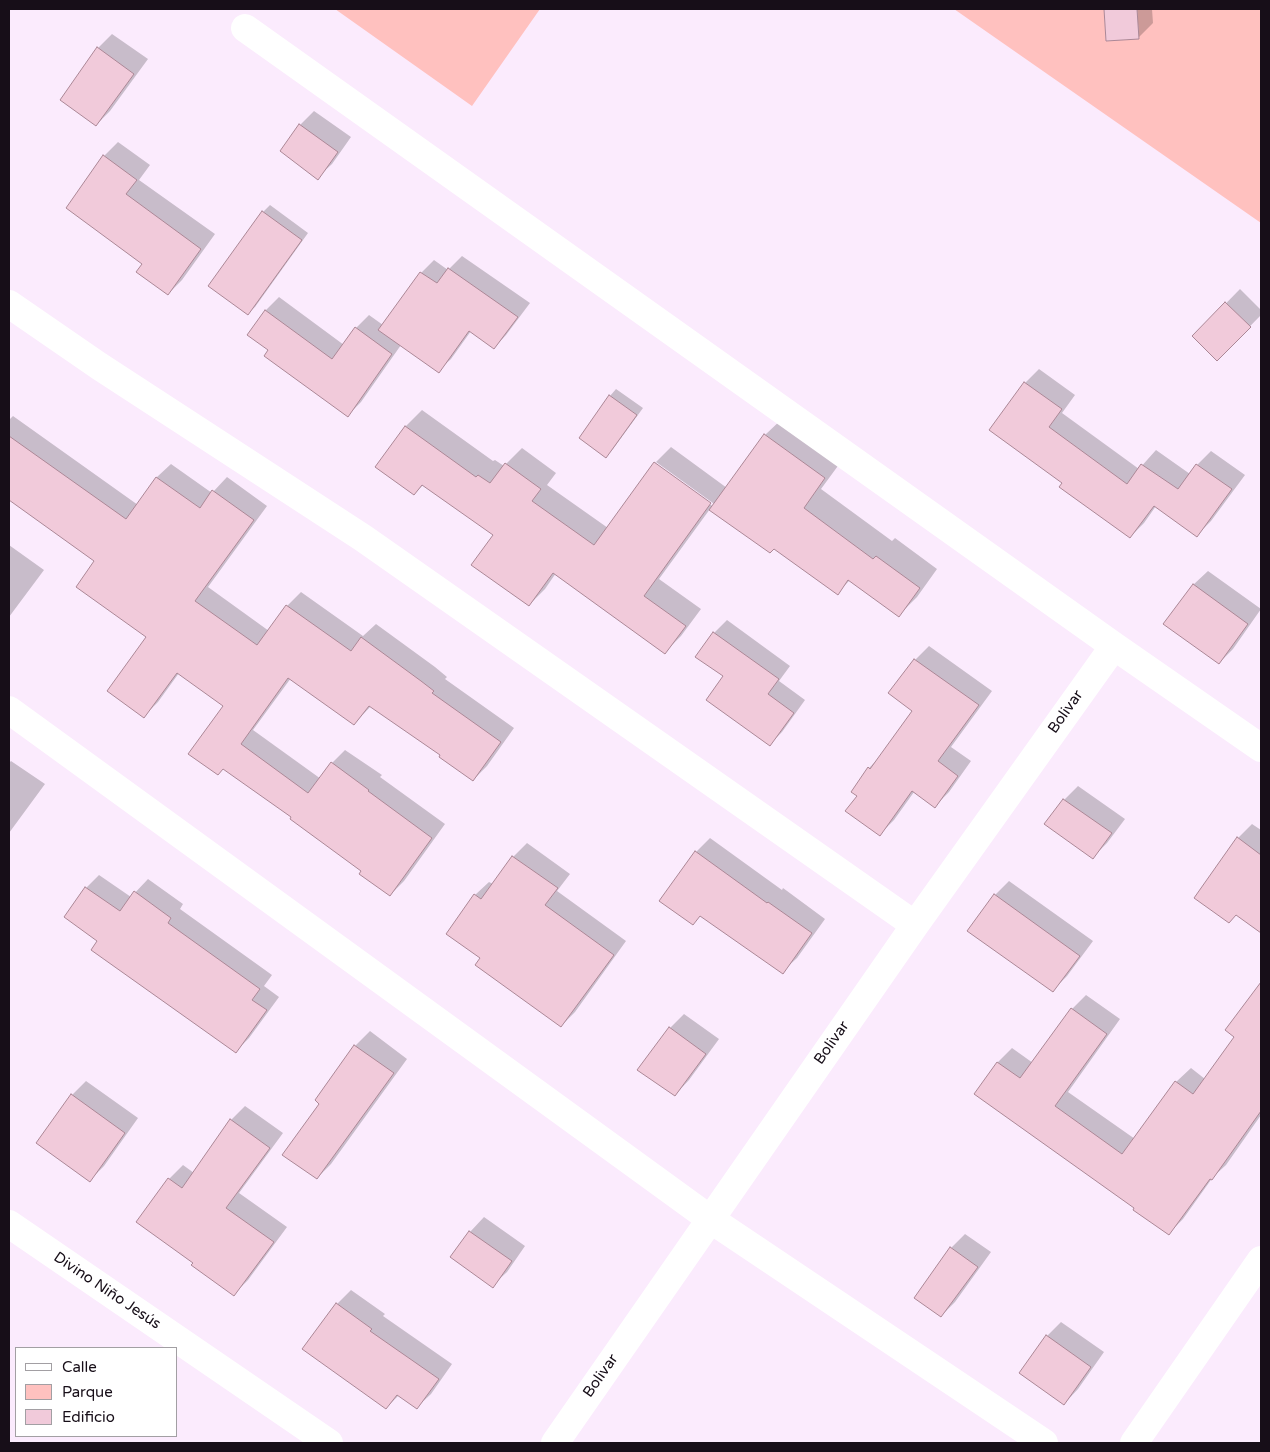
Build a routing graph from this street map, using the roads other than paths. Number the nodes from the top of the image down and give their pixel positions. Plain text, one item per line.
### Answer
1 (245, 28) dead end
2 (9, 304) edge
3 (1114, 646) junction
4 (9, 710) edge
5 (1261, 748) edge
6 (915, 925) junction
7 (710, 1219) junction
8 (9, 1224) edge
9 (1261, 1260) edge
10 (329, 1443) edge
11 (555, 1443) edge
12 (1044, 1443) edge
13 (1134, 1443) edge

1 - 3 street
2 - 6 street
3 - 5 street
3 - 6 street, Bolivar
4 - 7 street
6 - 7 street, Bolivar
7 - 11 street, Bolivar
7 - 12 street
8 - 10 street, Divino Niño Jesús
9 - 13 street

